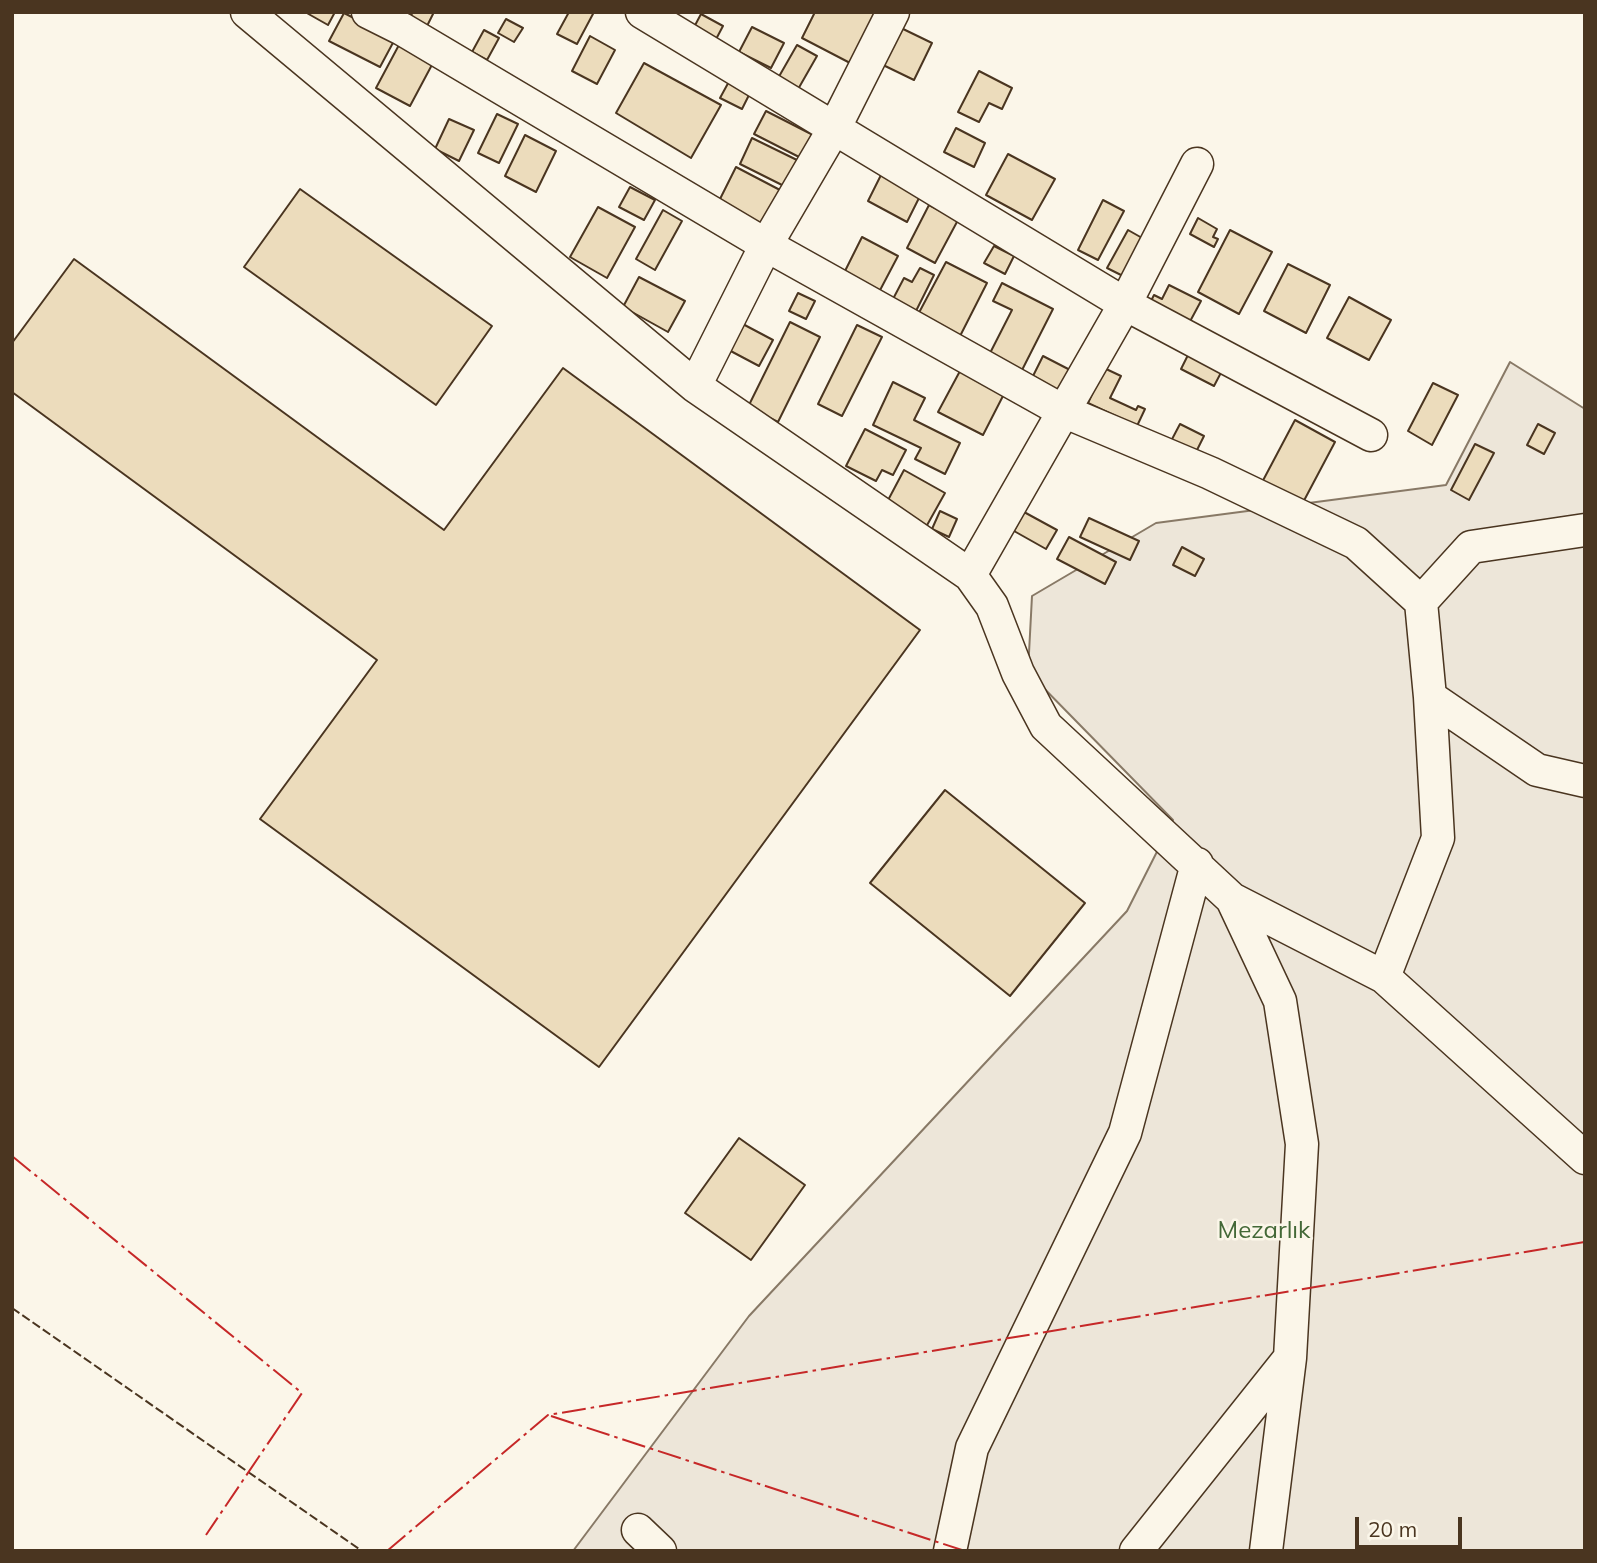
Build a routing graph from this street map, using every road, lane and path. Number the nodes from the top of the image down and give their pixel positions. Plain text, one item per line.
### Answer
1 (247, 12) edge
2 (368, 12) edge
3 (642, 12) edge
4 (893, 12) edge
5 (835, 127) junction
6 (1197, 164) dead end
7 (766, 245) junction
8 (1125, 304) junction
9 (695, 386) junction
10 (1063, 411) junction
11 (1371, 435) dead end
12 (1585, 530) edge
13 (970, 575) junction
14 (1421, 602) junction
15 (1430, 697) junction
16 (1585, 780) edge
17 (1197, 864) junction
18 (1232, 899) junction
19 (1384, 977) junction
20 (1585, 1158) edge
21 (1290, 1358) junction
22 (950, 1551) edge
23 (1136, 1551) edge
24 (1266, 1551) edge

1 - 9 street
2 - 7 street
3 - 5 street
4 - 5 street
5 - 7 street
5 - 8 street
6 - 8 street
7 - 9 street
7 - 10 street
8 - 10 street
8 - 11 street
9 - 13 street
10 - 13 street
10 - 14 street
12 - 14 street
13 - 17 street
14 - 15 street
15 - 16 street
15 - 19 street
17 - 18 street
17 - 22 street
18 - 19 street
18 - 21 street
19 - 20 street
21 - 23 street
21 - 24 street

